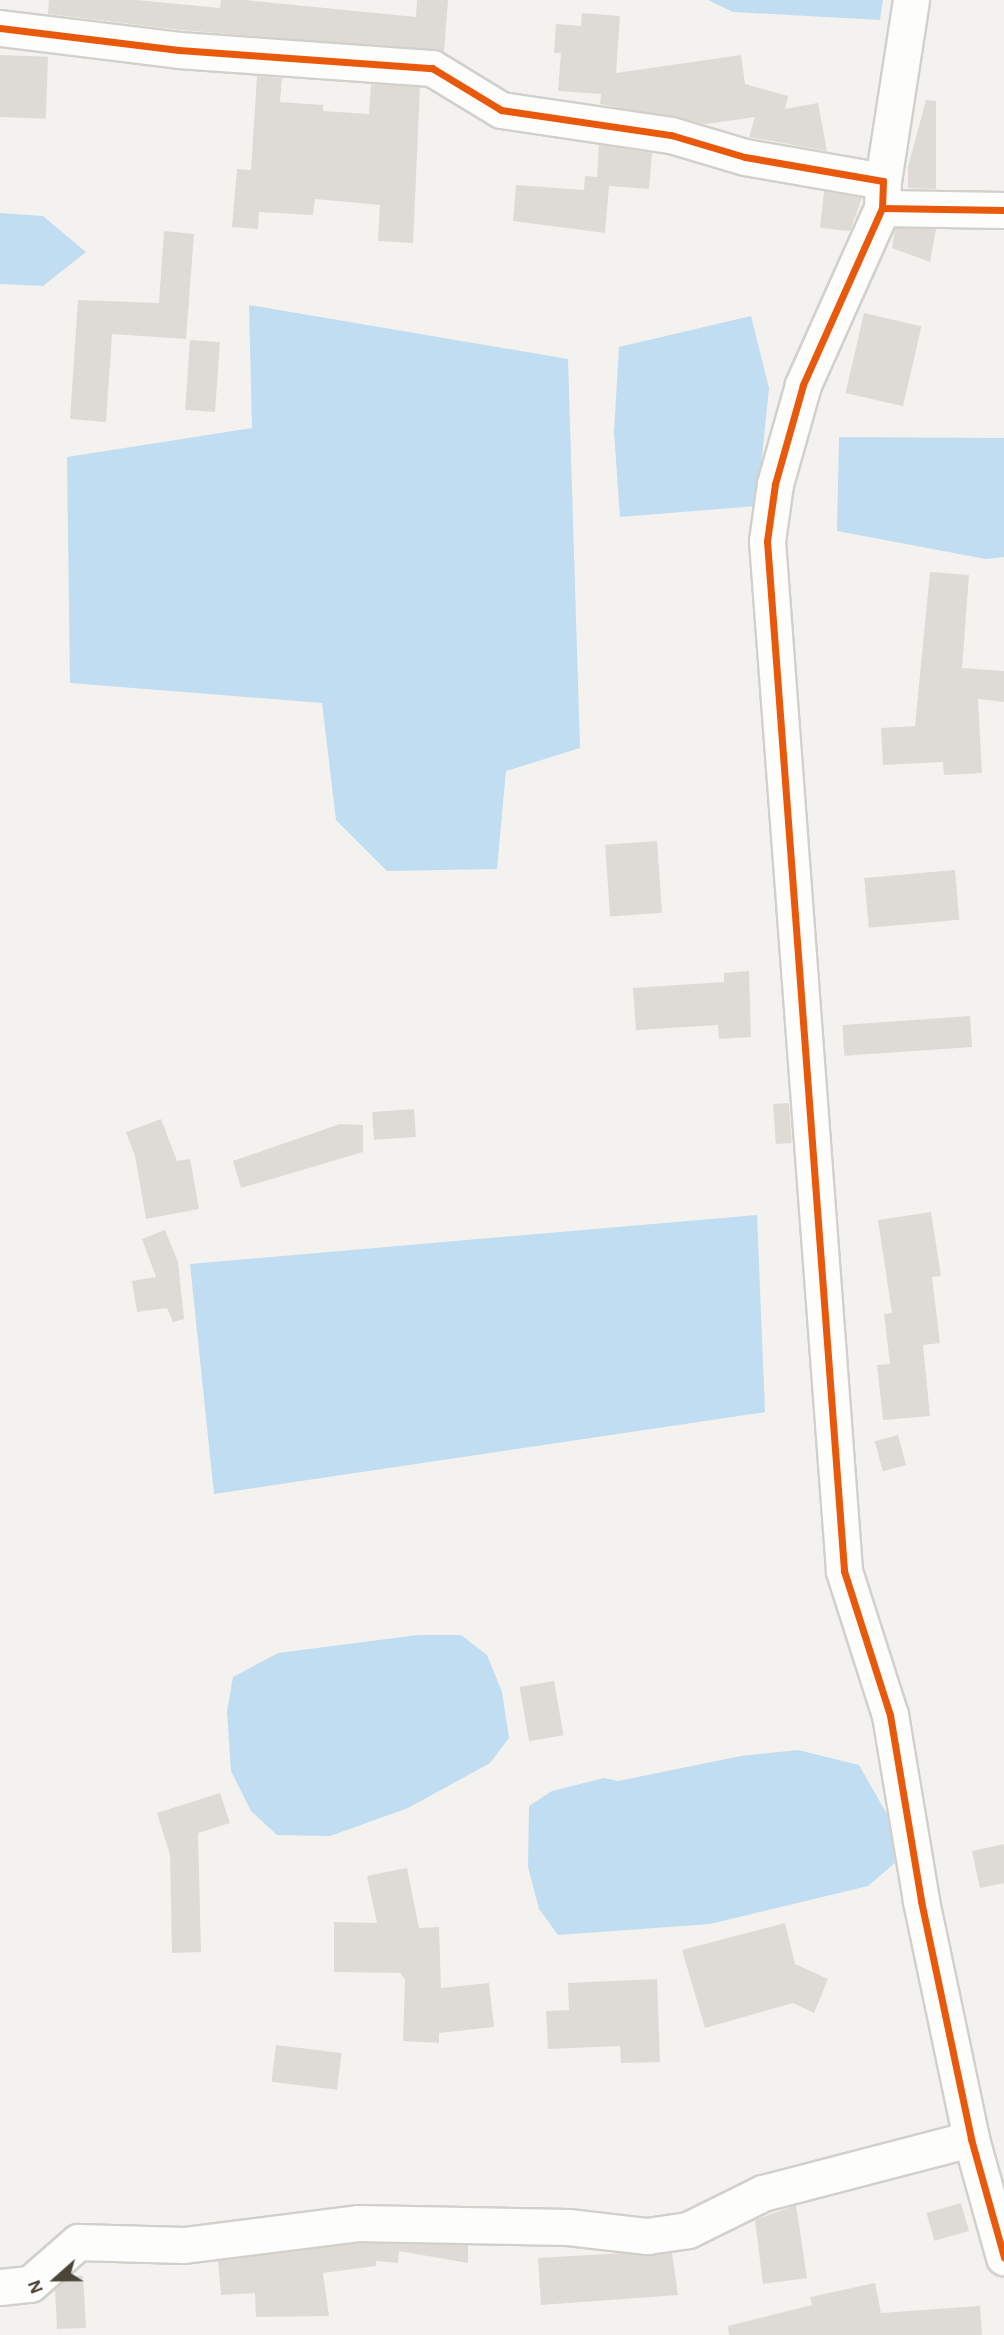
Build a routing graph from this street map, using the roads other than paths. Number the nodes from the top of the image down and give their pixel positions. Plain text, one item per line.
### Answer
1 (911, 0) edge
2 (0, 28) edge
3 (882, 195) junction
4 (1004, 210) edge
5 (971, 2139) junction
6 (1004, 2257) edge
7 (0, 2287) edge

1 - 3 street
2 - 3 street
3 - 4 street
3 - 5 street
5 - 6 street
5 - 7 street

